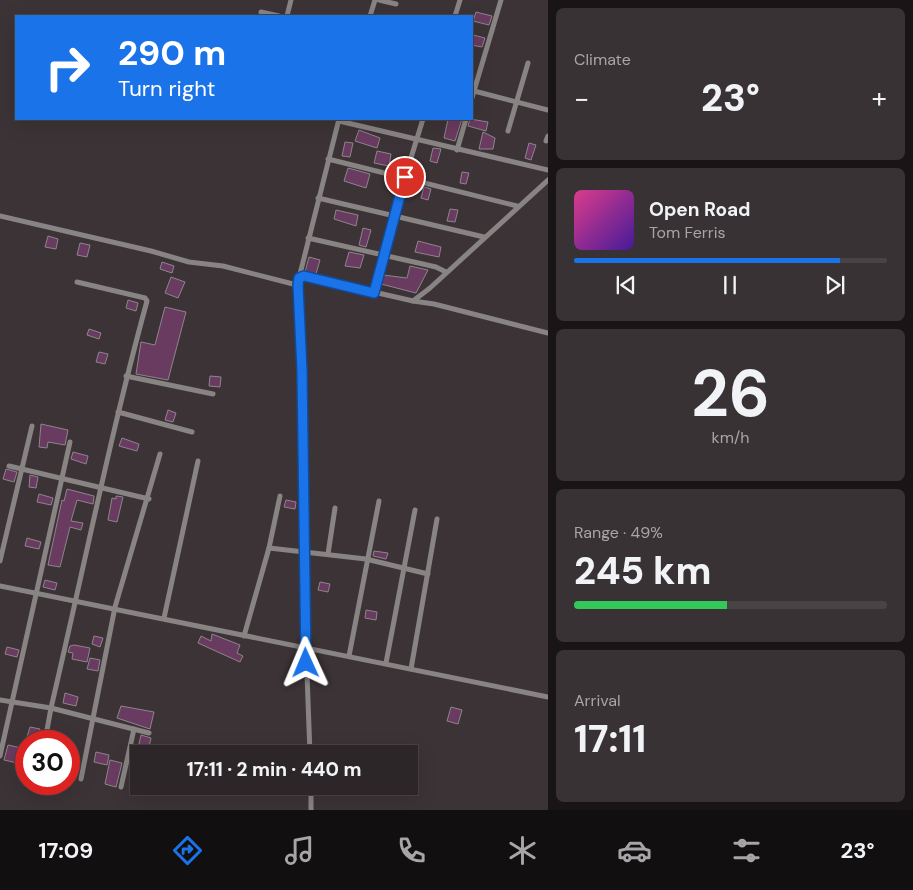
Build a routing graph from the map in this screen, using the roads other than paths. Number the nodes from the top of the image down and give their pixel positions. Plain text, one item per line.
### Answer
1 (291, 0) edge
2 (375, 0) edge
3 (379, 0) edge
4 (460, 0) edge
5 (501, 0) edge
6 (396, 4) dead end
7 (261, 12) dead end
8 (274, 15) edge
9 (287, 15) edge
10 (370, 15) edge
11 (455, 15) edge
12 (528, 63) dead end
13 (474, 91) junction
14 (473, 94) edge
15 (517, 102) junction
16 (548, 110) edge
17 (339, 120) edge
18 (423, 120) edge
19 (466, 120) edge
20 (508, 131) dead end
21 (416, 140) junction
22 (457, 150) junction
23 (328, 159) junction
24 (548, 170) edge
25 (405, 177) junction
26 (548, 180) edge
27 (318, 198) junction
28 (518, 206) junction
29 (0, 216) edge
30 (394, 216) junction
31 (484, 237) junction
32 (308, 238) junction
33 (384, 255) junction
34 (446, 272) junction
35 (299, 278) junction
36 (77, 282) dead end
37 (298, 285) junction
38 (374, 293) junction
39 (413, 301) junction
40 (548, 333) edge
41 (126, 376) junction
42 (213, 394) dead end
43 (118, 412) junction
44 (32, 426) dead end
45 (192, 432) dead end
46 (70, 442) dead end
47 (160, 454) dead end
48 (198, 461) dead end
49 (9, 466) dead end
50 (21, 469) junction
51 (62, 478) junction
52 (100, 487) junction
53 (280, 496) dead end
54 (149, 499) junction
55 (379, 501) dead end
56 (335, 508) dead end
57 (415, 510) dead end
58 (437, 520) dead end
59 (269, 548) junction
60 (305, 552) junction
61 (328, 554) junction
62 (366, 559) junction
63 (0, 561) edge
64 (404, 568) junction
65 (428, 574) junction
66 (0, 586) edge
67 (37, 592) junction
68 (76, 600) junction
69 (115, 608) junction
70 (164, 618) junction
71 (244, 636) junction
72 (306, 647) junction
73 (349, 656) junction
74 (386, 663) junction
75 (411, 669) junction
76 (548, 697) edge
77 (0, 700) edge
78 (13, 703) junction
79 (51, 708) junction
80 (93, 718) junction
81 (134, 729) junction
82 (48, 730) edge
83 (149, 733) dead end
84 (310, 745) edge
85 (0, 756) edge
86 (81, 779) dead end
87 (121, 787) dead end
88 (311, 795) edge
89 (312, 810) edge

1 - 9 street
2 - 10 street
3 - 6 street
4 - 11 street
5 - 13 street
7 - 8 street
12 - 15 street
13 - 14 street
13 - 15 street
15 - 16 street
15 - 20 street
17 - 21 street
17 - 23 street
18 - 21 street
19 - 22 street
21 - 22 street
21 - 25 street
22 - 24 street
23 - 25 street
23 - 27 street
25 - 28 street
25 - 30 street
26 - 28 street
27 - 30 street
27 - 32 street
28 - 31 street
29 - 37 street
30 - 31 street
30 - 33 street
31 - 34 street
32 - 33 street
32 - 35 street
33 - 34 street
33 - 38 street
34 - 39 street
35 - 37 street
35 - 38 street
36 - 41 street
37 - 60 street
38 - 39 street
39 - 40 street
41 - 42 street
41 - 43 street
43 - 45 street
43 - 52 street
44 - 50 street
46 - 51 street
47 - 54 street
48 - 70 street
49 - 50 street
50 - 51 street
50 - 63 street
51 - 52 street
51 - 67 street
52 - 54 street
52 - 68 street
53 - 59 street
54 - 69 street
55 - 62 street
56 - 61 street
57 - 64 street
58 - 65 street
59 - 60 street
59 - 71 street
60 - 61 street
60 - 72 street
61 - 62 street
62 - 64 street
62 - 73 street
64 - 65 street
64 - 74 street
65 - 75 street
66 - 67 street
67 - 68 street
67 - 78 street
68 - 69 street
68 - 79 street
69 - 70 street
69 - 80 street
70 - 71 street
71 - 72 street
72 - 73 street
72 - 84 street
73 - 74 street
74 - 75 street
75 - 76 street
77 - 78 street
78 - 79 street
78 - 85 street
79 - 80 street
79 - 82 street
80 - 81 street
80 - 86 street
81 - 83 street
81 - 87 street
88 - 89 street

